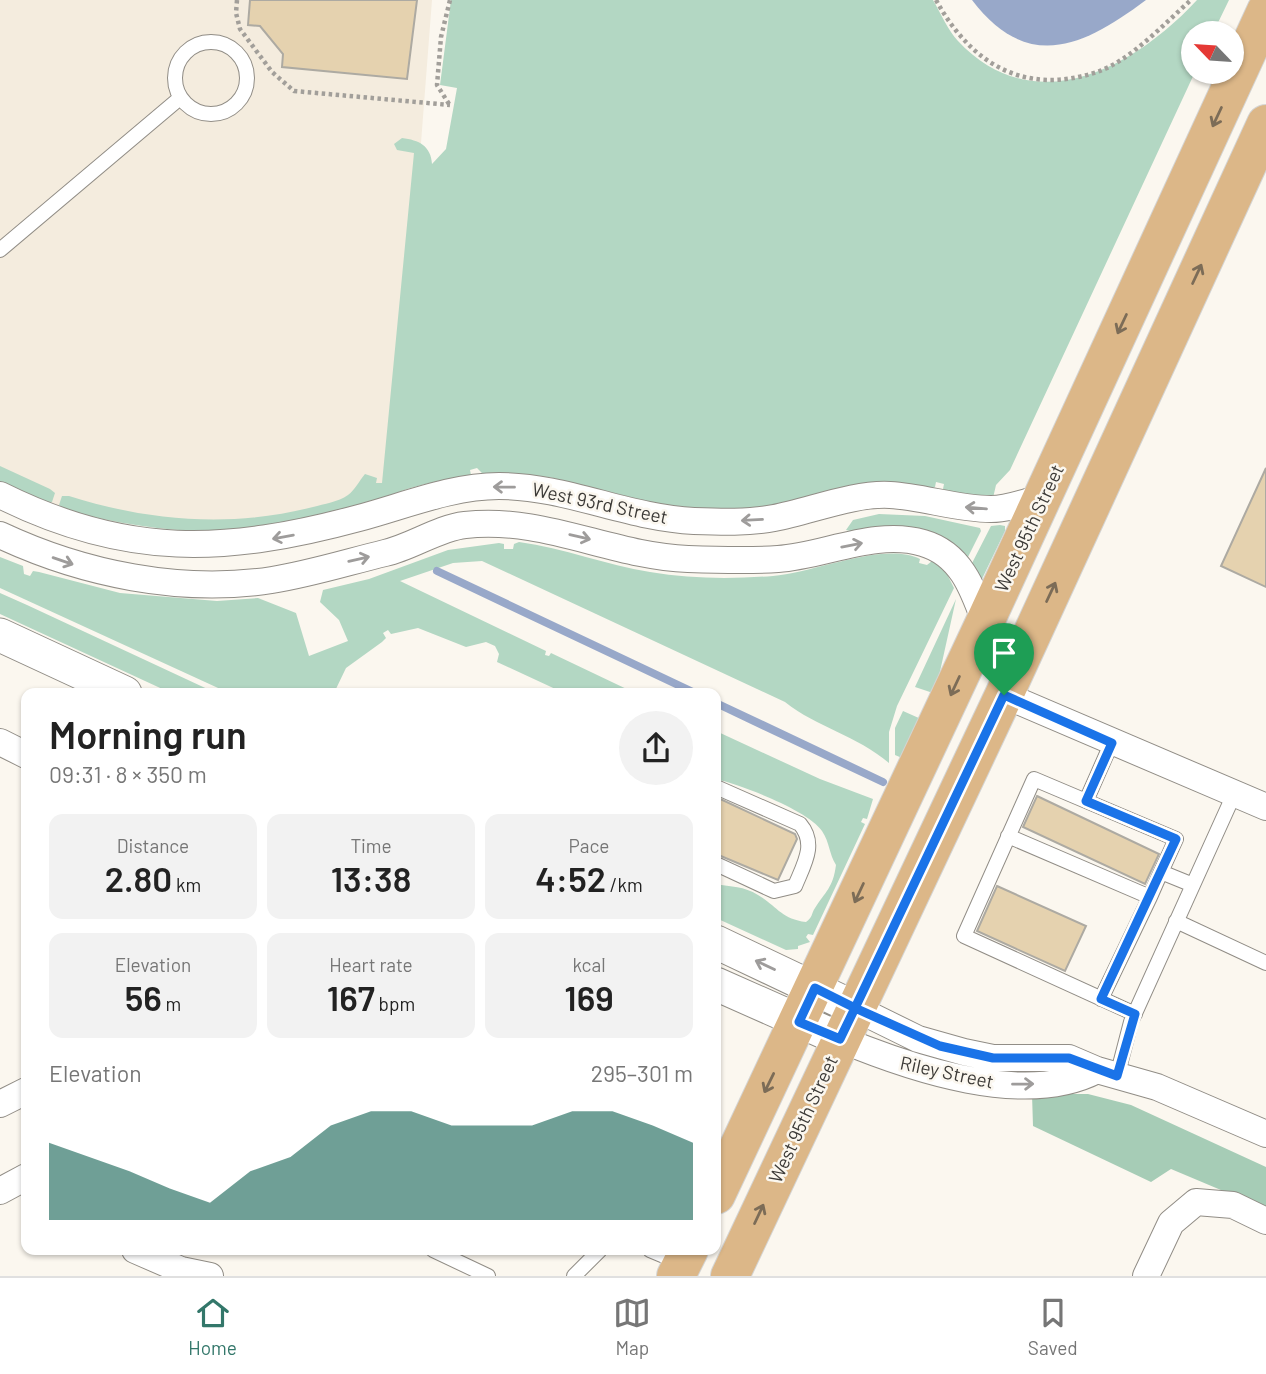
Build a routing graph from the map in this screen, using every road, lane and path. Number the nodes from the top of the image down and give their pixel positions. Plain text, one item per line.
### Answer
1 (237, 0) edge
2 (450, 0) edge
3 (936, 0) edge
4 (1191, 0) edge
5 (1266, 10) edge
6 (180, 98) junction
7 (1266, 124) edge
8 (0, 250) edge
9 (0, 495) edge
10 (1043, 497) junction
11 (795, 513) junction
12 (0, 536) edge
13 (802, 555) junction
14 (985, 622) junction
15 (0, 635) edge
16 (110, 688) edge
17 (1004, 695) junction
18 (0, 742) edge
19 (1112, 743) junction
20 (21, 752) edge
21 (721, 789) edge
22 (1235, 792) junction
23 (1086, 801) junction
24 (1266, 807) edge
25 (1008, 836) junction
26 (721, 866) edge
27 (1161, 872) junction
28 (1193, 884) junction
29 (1150, 897) junction
30 (1176, 921) junction
31 (721, 944) edge
32 (1266, 962) edge
33 (721, 986) edge
34 (815, 988) junction
35 (1101, 999) junction
36 (1135, 1014) junction
37 (799, 1022) junction
38 (847, 1024) junction
39 (1107, 1073) junction
40 (21, 1094) edge
41 (0, 1104) edge
42 (1266, 1134) edge
43 (721, 1179) edge
44 (21, 1180) edge
45 (0, 1191) edge
46 (1266, 1220) edge
47 (145, 1255) edge
48 (444, 1255) edge
49 (595, 1255) edge
50 (179, 1273) edge
51 (211, 1276) edge
52 (488, 1276) edge
53 (574, 1276) edge
54 (730, 1276) edge
55 (1146, 1276) edge

1 - 2 path
3 - 4 path
5 -> 10 main road, West 95th Street
6 - 6 lane
6 - 8 lane
17 -> 7 main road, West 95th Street
11 -> 9 street, West 93rd Street
10 -> 11 street, West 93rd Street
10 - 14 main road, West 95th Street
11 - 13 street
12 -> 13 street, West 93rd Street
13 -> 14 street, West 93rd Street
14 -> 34 main road, West 95th Street
15 - 16 street
17 - 19 street
17 - 38 main road, West 95th Street
18 - 20 street
19 - 22 street
19 - 23 lane
21 - 26 lane
22 - 24 street
22 - 28 lane
23 - 25 lane
23 - 27 lane
25 - 29 lane
25 - 35 lane
27 - 28 lane
27 - 29 lane
28 - 30 lane
29 - 35 lane
30 - 32 lane
30 - 36 lane
34 -> 31 street
33 - 37 street
34 - 37 main road, West 95th Street
34 - 38 street
35 - 36 lane
36 - 39 lane
37 - 38 street
37 -> 43 main road, West 95th Street
38 - 39 street, Riley Street
54 -> 38 main road, West 95th Street
39 - 42 street
40 - 41 street
44 - 45 street
46 - 55 street
47 - 50 street
48 - 52 lane
49 - 53 lane
50 - 51 street

